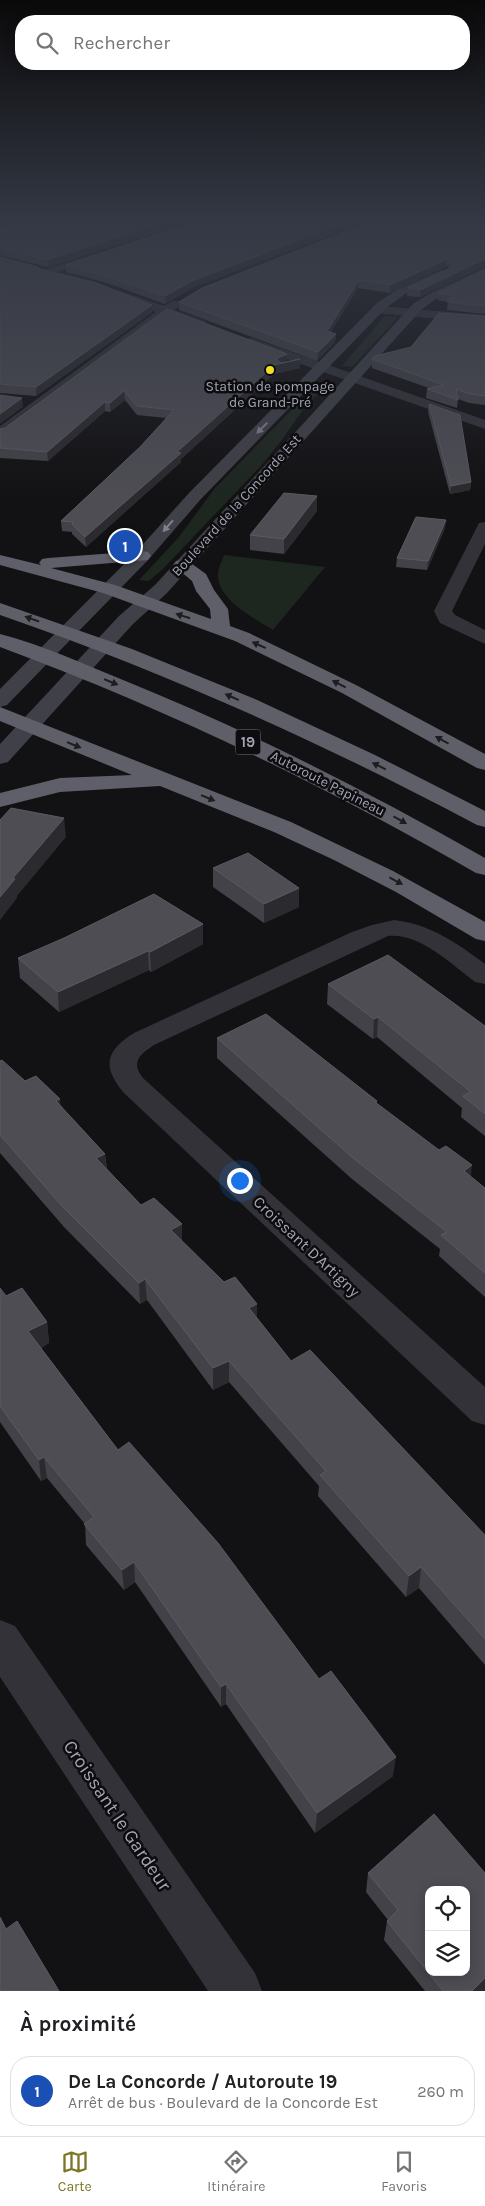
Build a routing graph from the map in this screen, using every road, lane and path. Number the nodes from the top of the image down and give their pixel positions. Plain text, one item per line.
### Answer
1 (164, 312) edge
2 (167, 312) edge
3 (376, 312) edge
4 (400, 312) edge
5 (412, 313) junction
6 (485, 319) edge
7 (216, 330) edge
8 (243, 340) edge
9 (320, 368) junction
10 (352, 379) junction
11 (22, 401) edge
12 (41, 403) junction
13 (485, 425) edge
14 (0, 433) edge
15 (485, 527) edge
16 (142, 556) junction
17 (8, 562) edge
18 (182, 565) junction
19 (109, 589) junction
20 (145, 602) junction
21 (0, 609) edge
22 (221, 629) junction
23 (485, 638) edge
24 (0, 640) edge
25 (0, 701) edge
26 (0, 713) edge
27 (29, 726) junction
28 (0, 757) edge
29 (485, 763) edge
30 (163, 780) junction
31 (0, 800) edge
32 (485, 820) edge
33 (485, 868) edge
34 (485, 933) edge
35 (485, 976) edge
36 (485, 1410) edge
37 (0, 1640) edge
38 (237, 1991) edge

1 - 12 street
2 - 7 street
3 - 9 street, Boulevard de la Concorde Est
4 - 5 street
5 - 6 street
5 - 10 street, Boulevard de la Concorde Est
8 - 9 street
9 - 10 street
9 -> 16 street, Boulevard de la Concorde Est
10 - 13 street
10 - 18 street, Boulevard de la Concorde Est
11 - 12 street
12 - 14 street
15 - 23 street
16 - 17 highway
16 - 19 street, Boulevard de la Concorde Est
17 - 19 highway
18 - 20 street, Boulevard de la Concorde Est
18 - 22 highway
19 - 20 highway
19 - 25 street, Boulevard de la Concorde Est
22 -> 20 highway
20 - 27 street, Boulevard de la Concorde Est
32 -> 21 highway, 19
29 -> 22 highway
24 -> 33 highway, Autoroute Papineau / 19
26 - 27 highway
27 - 28 street, Boulevard de la Concorde Est
27 -> 30 highway
30 - 31 highway
30 -> 34 highway
35 - 36 street, Croissant D'Artigny
37 - 38 street, Croissant le Gardeur

